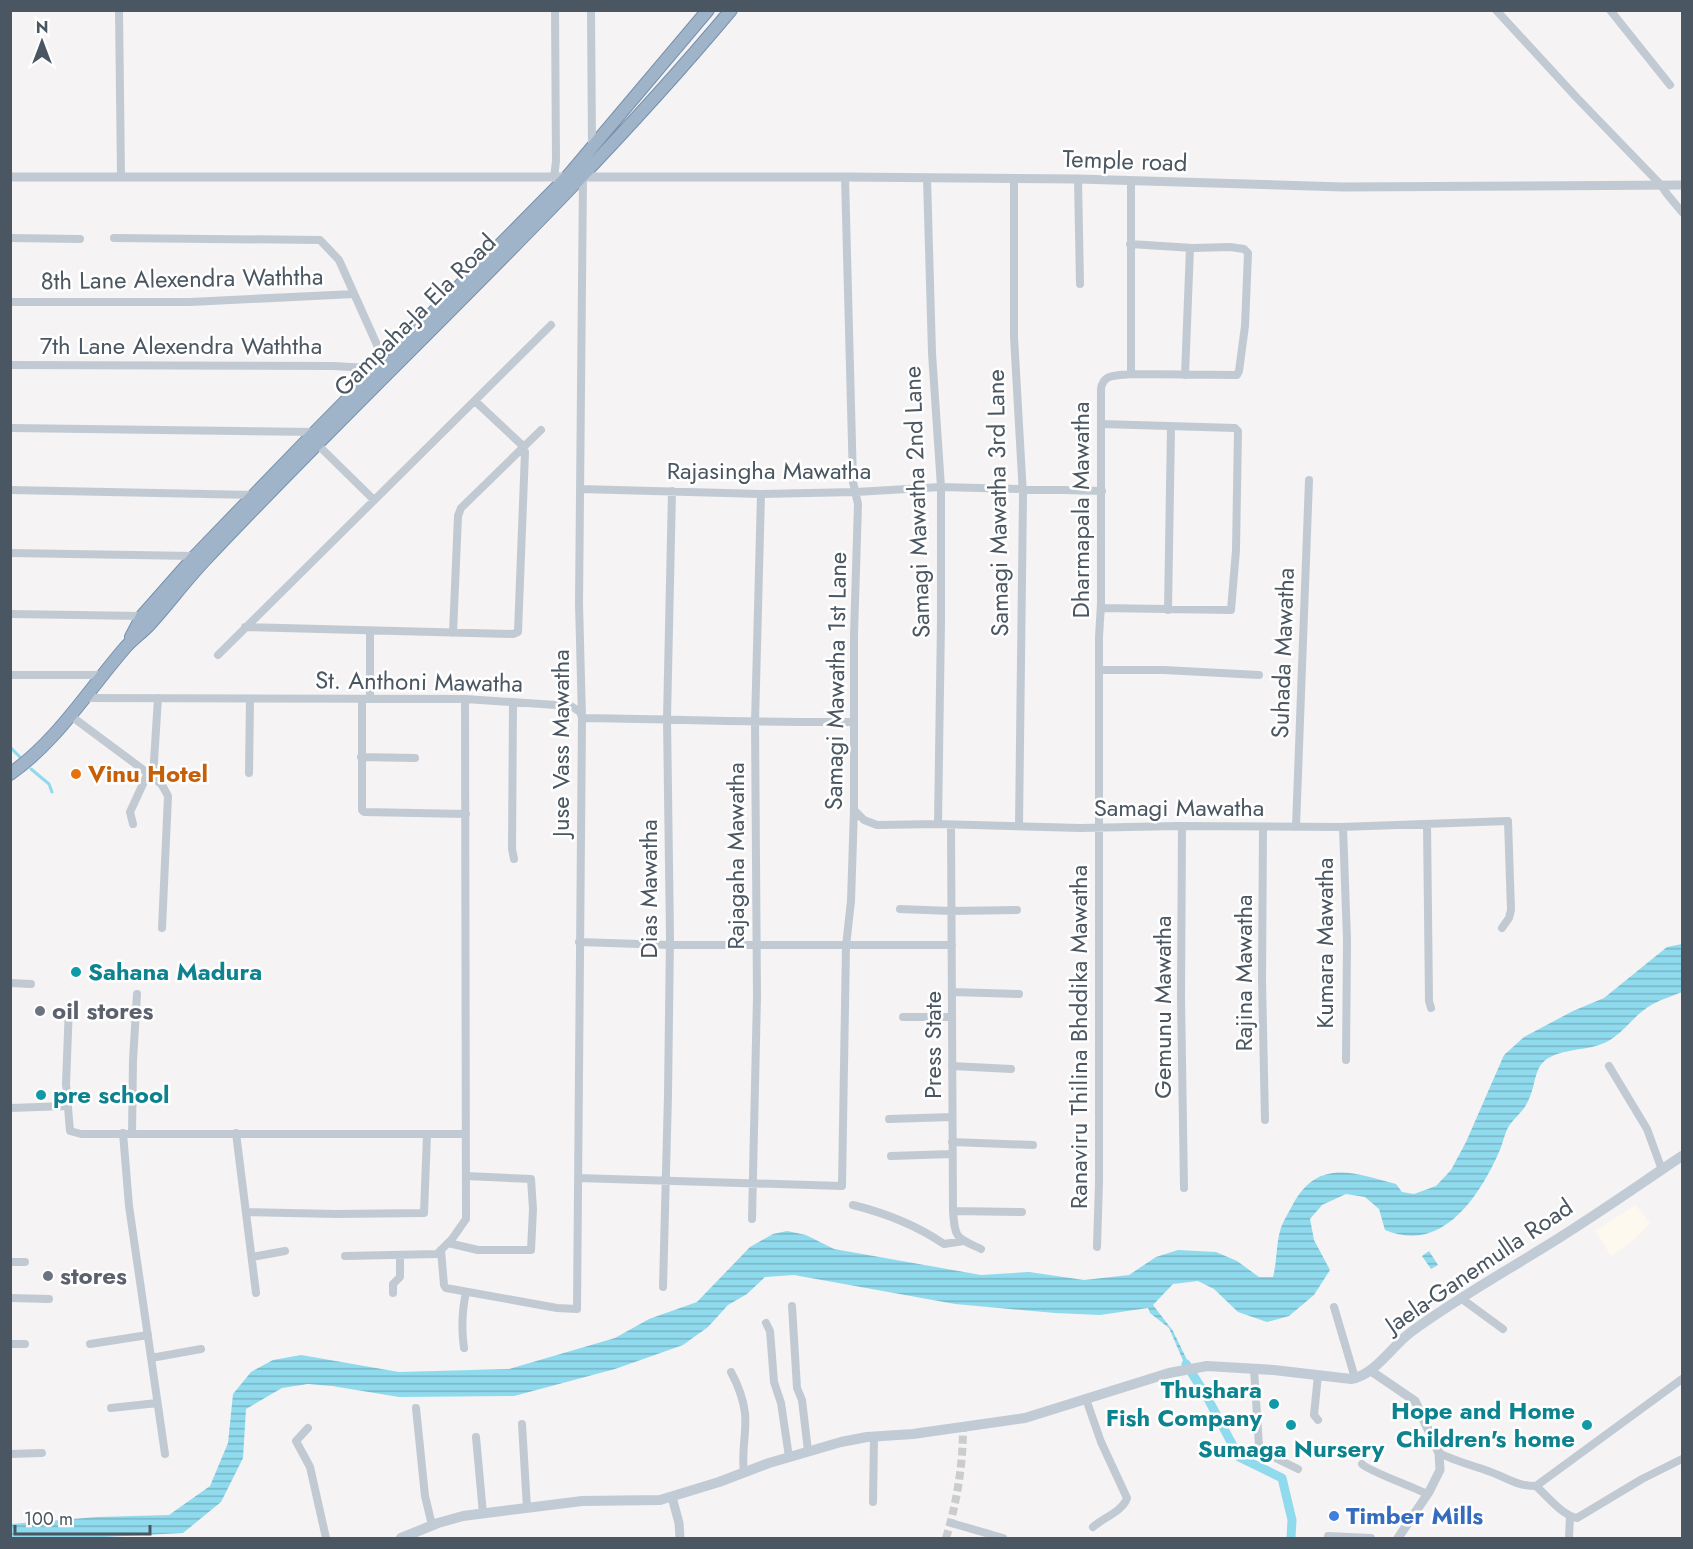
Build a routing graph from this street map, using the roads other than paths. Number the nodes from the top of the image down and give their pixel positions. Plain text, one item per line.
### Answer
1 (119, 10) edge
2 (555, 10) edge
3 (591, 10) edge
4 (708, 10) edge
5 (731, 10) edge
6 (1496, 10) edge
7 (1610, 10) edge
8 (1670, 85) dead end
9 (592, 148) junction
10 (10, 177) edge
11 (121, 177) junction
12 (567, 177) junction
13 (583, 177) junction
14 (845, 177) junction
15 (554, 178) junction
16 (927, 178) junction
17 (1014, 179) junction
18 (1078, 179) junction
19 (1131, 181) junction
20 (1661, 185) junction
21 (1683, 185) edge
22 (1683, 212) edge
23 (10, 238) edge
24 (114, 238) dead end
25 (80, 239) dead end
26 (1130, 244) junction
27 (1190, 248) junction
28 (1080, 284) dead end
29 (354, 294) junction
30 (10, 302) edge
31 (551, 325) dead end
32 (10, 365) edge
33 (384, 369) junction
34 (1131, 374) junction
35 (1185, 375) junction
36 (475, 400) junction
37 (1102, 424) junction
38 (1171, 427) junction
39 (10, 428) edge
40 (541, 430) dead end
41 (316, 438) junction
42 (523, 446) junction
43 (1309, 480) dead end
44 (941, 487) junction
45 (1023, 488) junction
46 (580, 489) junction
47 (10, 490) edge
48 (672, 491) junction
49 (1102, 491) junction
50 (856, 492) junction
51 (761, 494) junction
52 (259, 496) junction
53 (374, 500) junction
54 (10, 553) edge
55 (195, 556) junction
56 (1101, 608) junction
57 (1168, 610) junction
58 (10, 614) edge
59 (142, 616) junction
60 (245, 627) junction
61 (370, 632) junction
62 (453, 633) junction
63 (126, 646) junction
64 (218, 655) dead end
65 (1099, 670) junction
66 (10, 675) edge
67 (103, 675) junction
68 (1259, 675) dead end
69 (86, 698) junction
70 (158, 698) junction
71 (366, 699) junction
72 (465, 699) junction
73 (250, 700) junction
74 (513, 702) junction
75 (71, 717) junction
76 (582, 718) junction
77 (668, 719) junction
78 (853, 722) junction
79 (755, 723) junction
80 (361, 757) junction
81 (416, 758) dead end
82 (249, 773) dead end
83 (10, 774) edge
84 (150, 775) junction
85 (854, 810) junction
86 (466, 814) junction
87 (133, 824) dead end
88 (938, 824) junction
89 (1427, 824) junction
90 (951, 825) junction
91 (1019, 826) junction
92 (1182, 826) junction
93 (1263, 827) junction
94 (1296, 827) junction
95 (1343, 827) junction
96 (1100, 828) junction
97 (514, 859) dead end
98 (900, 909) dead end
99 (1017, 910) dead end
100 (951, 911) junction
101 (162, 928) dead end
102 (1502, 928) dead end
103 (579, 942) junction
104 (756, 944) junction
105 (669, 945) junction
106 (952, 945) junction
107 (846, 946) junction
108 (10, 983) edge
109 (31, 984) dead end
110 (952, 992) junction
111 (137, 994) dead end
112 (1019, 994) dead end
113 (69, 1006) dead end
114 (1431, 1008) dead end
115 (903, 1017) dead end
116 (952, 1017) junction
117 (1346, 1060) dead end
118 (952, 1066) junction
119 (1609, 1066) dead end
120 (1011, 1069) dead end
121 (67, 1106) junction
122 (10, 1108) edge
123 (952, 1117) junction
124 (889, 1119) dead end
125 (1265, 1120) dead end
126 (123, 1132) junction
127 (132, 1132) junction
128 (236, 1133) junction
129 (427, 1134) junction
130 (466, 1134) junction
131 (952, 1142) junction
132 (1034, 1145) dead end
133 (952, 1154) junction
134 (891, 1156) dead end
135 (1683, 1156) edge
136 (1662, 1170) junction
137 (466, 1176) junction
138 (578, 1178) junction
139 (667, 1181) junction
140 (752, 1182) junction
141 (1184, 1188) dead end
142 (853, 1205) dead end
143 (953, 1211) junction
144 (247, 1212) junction
145 (1022, 1212) dead end
146 (752, 1219) dead end
147 (964, 1241) junction
148 (448, 1243) junction
149 (1097, 1247) dead end
150 (981, 1249) dead end
151 (441, 1250) junction
152 (285, 1251) dead end
153 (400, 1255) junction
154 (345, 1256) dead end
155 (252, 1257) junction
156 (10, 1262) edge
157 (25, 1262) dead end
158 (663, 1287) dead end
159 (466, 1292) junction
160 (256, 1293) dead end
161 (393, 1293) dead end
162 (10, 1298) edge
163 (49, 1299) dead end
164 (1462, 1299) junction
165 (792, 1306) dead end
166 (1334, 1307) dead end
167 (766, 1323) dead end
168 (1503, 1329) dead end
169 (148, 1335) junction
170 (10, 1344) edge
171 (25, 1344) dead end
172 (90, 1344) dead end
173 (464, 1348) dead end
174 (201, 1349) dead end
175 (151, 1358) junction
176 (1254, 1369) junction
177 (1371, 1371) junction
178 (731, 1372) dead end
179 (1318, 1375) junction
180 (1355, 1378) junction
181 (1683, 1379) edge
182 (1086, 1400) junction
183 (157, 1403) junction
184 (111, 1408) dead end
185 (416, 1408) dead end
186 (1318, 1420) dead end
187 (522, 1424) dead end
188 (308, 1428) dead end
189 (874, 1436) junction
190 (476, 1437) dead end
191 (808, 1451) junction
192 (42, 1453) dead end
193 (1439, 1453) junction
194 (10, 1454) edge
195 (165, 1454) dead end
196 (789, 1457) junction
197 (1683, 1459) edge
198 (1362, 1464) dead end
199 (1298, 1469) dead end
200 (744, 1472) junction
201 (1536, 1486) junction
202 (1427, 1494) junction
203 (672, 1497) junction
204 (873, 1502) dead end
205 (527, 1508) junction
206 (483, 1514) junction
207 (1570, 1516) junction
208 (951, 1523) dead end
209 (432, 1525) junction
210 (1093, 1527) dead end
211 (1328, 1536) dead end
212 (326, 1539) edge
213 (401, 1539) edge
214 (680, 1539) edge
215 (1003, 1539) edge
216 (1371, 1539) edge
217 (1398, 1539) edge
218 (1569, 1539) edge

1 - 11 street
2 - 15 street
3 - 9 street
4 - 9 highway, Gampaha-Ja Ela Road
5 - 13 highway, Gampaha-Ja Ela Road
6 - 20 street
7 - 8 street
9 - 12 highway, Gampaha-Ja Ela Road
10 - 11 street, Temple road
11 - 15 street, Temple road
12 - 13 street, Temple road
12 - 15 street, Temple road
12 - 33 highway, Gampaha-Ja Ela Road
13 - 14 street, Temple road
13 - 33 highway, Gampaha-Ja Ela Road
13 - 46 street, Juse Vass Mawatha
14 - 16 street, Temple road
14 - 50 street, Samagi Mawatha 1st Lane
16 - 17 street, Temple road
16 - 44 street, Samagi Mawatha 2nd Lane
17 - 18 street, Temple road
17 - 45 street, Samagi Mawatha 3rd Lane
18 - 19 street, Temple road
18 - 28 street
19 - 20 street, Temple road
19 - 26 street
20 - 21 street, Temple road
20 - 22 street
23 - 25 street
24 - 29 street
26 - 27 street
26 - 34 street
27 - 35 street
27 - 35 street
29 - 30 street, 8th Lane Alexendra Waththa
29 - 33 street
31 - 36 street
32 - 33 street, 7th Lane Alexendra Waththa
33 - 41 highway, Gampaha-Ja Ela Road
34 - 35 street
34 - 37 street, Dharmapala Mawatha
36 - 42 street
36 - 53 street
37 - 38 street
37 - 49 street, Dharmapala Mawatha
38 - 57 street
38 - 57 street
39 - 41 street
40 - 42 street
41 - 52 highway, Gampaha-Ja Ela Road
41 - 53 street
42 - 62 street
42 - 62 street
43 - 94 street, Suhada Mawatha
44 - 45 street, Rajasingha Mawatha
44 - 50 street, Rajasingha Mawatha
44 - 88 street, Samagi Mawatha 2nd Lane
45 - 49 street, Rajasingha Mawatha
45 - 91 street, Samagi Mawatha 3rd Lane
46 - 48 street, Rajasingha Mawatha
46 - 76 street, Juse Vass Mawatha
47 - 52 street
48 - 51 street, Rajasingha Mawatha
48 - 77 street, Dias Mawatha
49 - 56 street, Dharmapala Mawatha
50 - 51 street, Rajasingha Mawatha
50 - 78 street, Samagi Mawatha 1st Lane
51 - 79 street, Rajagaha Mawatha
52 - 55 highway, Gampaha-Ja Ela Road
52 - 63 highway, Gampaha-Ja Ela Road
53 - 60 street
54 - 55 street
55 - 59 highway, Gampaha-Ja Ela Road
56 - 57 street
56 - 65 street, Dharmapala Mawatha
58 - 59 street
59 - 63 highway, Gampaha-Ja Ela Road
60 - 61 street
60 - 64 street
61 - 62 street
61 - 71 street
63 - 67 highway, Gampaha-Ja Ela Road
65 - 68 street
65 - 96 street, Dharmapala Mawatha
66 - 67 street
67 - 69 highway, Gampaha-Ja Ela Road
69 - 70 street, St. Anthoni Mawatha
69 - 75 highway, Gampaha-Ja Ela Road
70 - 73 street, St. Anthoni Mawatha
70 - 84 street
71 - 72 street, St. Anthoni Mawatha
71 - 73 street, St. Anthoni Mawatha
71 - 80 street
72 - 74 street, St. Anthoni Mawatha
72 - 86 street
73 - 82 street
74 - 76 street, St. Anthoni Mawatha
74 - 97 street
75 - 83 highway, Gampaha-Ja Ela Road
75 - 84 street
76 - 77 street, St. Anthoni Mawatha
76 - 103 street, Juse Vass Mawatha
77 - 79 street, St. Anthoni Mawatha
77 - 105 street, Dias Mawatha
78 - 79 street, St. Anthoni Mawatha
78 - 85 street, Samagi Mawatha 1st Lane
79 - 104 street, Rajagaha Mawatha
80 - 81 street
80 - 86 street
84 - 87 street
84 - 101 street
85 - 88 street, Samagi Mawatha
85 - 107 street, Samagi Mawatha 1st Lane
86 - 130 street
88 - 90 street, Samagi Mawatha
89 - 95 street, Samagi Mawatha
89 - 102 street, Samagi Mawatha
89 - 114 street
90 - 91 street, Samagi Mawatha
90 - 100 street, Press State
91 - 96 street, Samagi Mawatha
92 - 93 street, Samagi Mawatha
92 - 96 street, Samagi Mawatha
92 - 141 street, Gemunu Mawatha
93 - 94 street, Samagi Mawatha
93 - 125 street, Rajina Mawatha
94 - 95 street, Samagi Mawatha
95 - 117 street, Kumara Mawatha
96 - 149 street, Ranaviru Thilina Bhddika Mawatha
98 - 100 street
99 - 100 street
100 - 106 street, Press State
103 - 105 street
103 - 138 street, Juse Vass Mawatha
104 - 105 street
104 - 107 street
104 - 140 street, Rajagaha Mawatha
105 - 139 street, Dias Mawatha
106 - 107 street
106 - 110 street, Press State
107 - 140 street, Samagi Mawatha 1st Lane
108 - 109 street
110 - 112 street
110 - 116 street, Press State
111 - 127 street
113 - 121 street
115 - 116 street
116 - 118 street, Press State
118 - 120 street
118 - 123 street, Press State
119 - 136 street
121 - 122 street
121 - 126 street
123 - 124 street
123 - 131 street, Press State
126 - 127 street
126 - 169 street
127 - 128 street
128 - 129 street
128 - 144 street
129 - 130 street
129 - 144 street
130 - 137 street
131 - 132 street
131 - 133 street, Press State
133 - 134 street
133 - 143 street, Press State
135 - 136 main road, Jaela-Ganemulla Road
136 - 164 main road, Jaela-Ganemulla Road
137 - 148 street
137 - 148 street
138 - 139 street
138 - 159 street, Juse Vass Mawatha
139 - 140 street
139 - 158 street, Dias Mawatha
140 - 146 street, Rajagaha Mawatha
142 - 147 street
143 - 145 street
143 - 147 street, Press State
144 - 155 street
147 - 150 street
148 - 151 street
151 - 153 street
151 - 159 street
152 - 155 street
153 - 154 street
153 - 161 street
155 - 160 street
156 - 157 street
159 - 173 street
162 - 163 street
164 - 168 street
164 - 177 main road, Jaela-Ganemulla Road
165 - 191 street
166 - 180 street
167 - 196 street
169 - 172 street
169 - 175 street
170 - 171 street
174 - 175 street
175 - 183 street
176 - 179 main road, Jaela-Ganemulla Road
176 - 182 main road, Jaela-Ganemulla Road
176 - 199 street
177 - 180 main road, Jaela-Ganemulla Road
177 - 193 street
178 - 200 street
179 - 180 main road, Jaela-Ganemulla Road
179 - 186 street
181 - 201 street
182 - 189 main road, Jaela-Ganemulla Road
182 - 210 street
183 - 184 street
183 - 195 street
185 - 209 street
187 - 205 street
188 - 212 street
189 - 191 main road, Jaela-Ganemulla Road
189 - 204 street
190 - 206 street
191 - 196 main road, Jaela-Ganemulla Road
192 - 194 street
193 - 201 street
193 - 202 street
196 - 200 main road, Jaela-Ganemulla Road
197 - 207 street
198 - 202 street
200 - 203 main road, Jaela-Ganemulla Road
201 - 207 street
202 - 217 street
203 - 205 main road, Jaela-Ganemulla Road
203 - 214 street
205 - 206 main road, Jaela-Ganemulla Road
206 - 209 main road, Jaela-Ganemulla Road
207 - 218 street
208 - 215 street
209 - 213 main road, Jaela-Ganemulla Road
211 - 216 street

